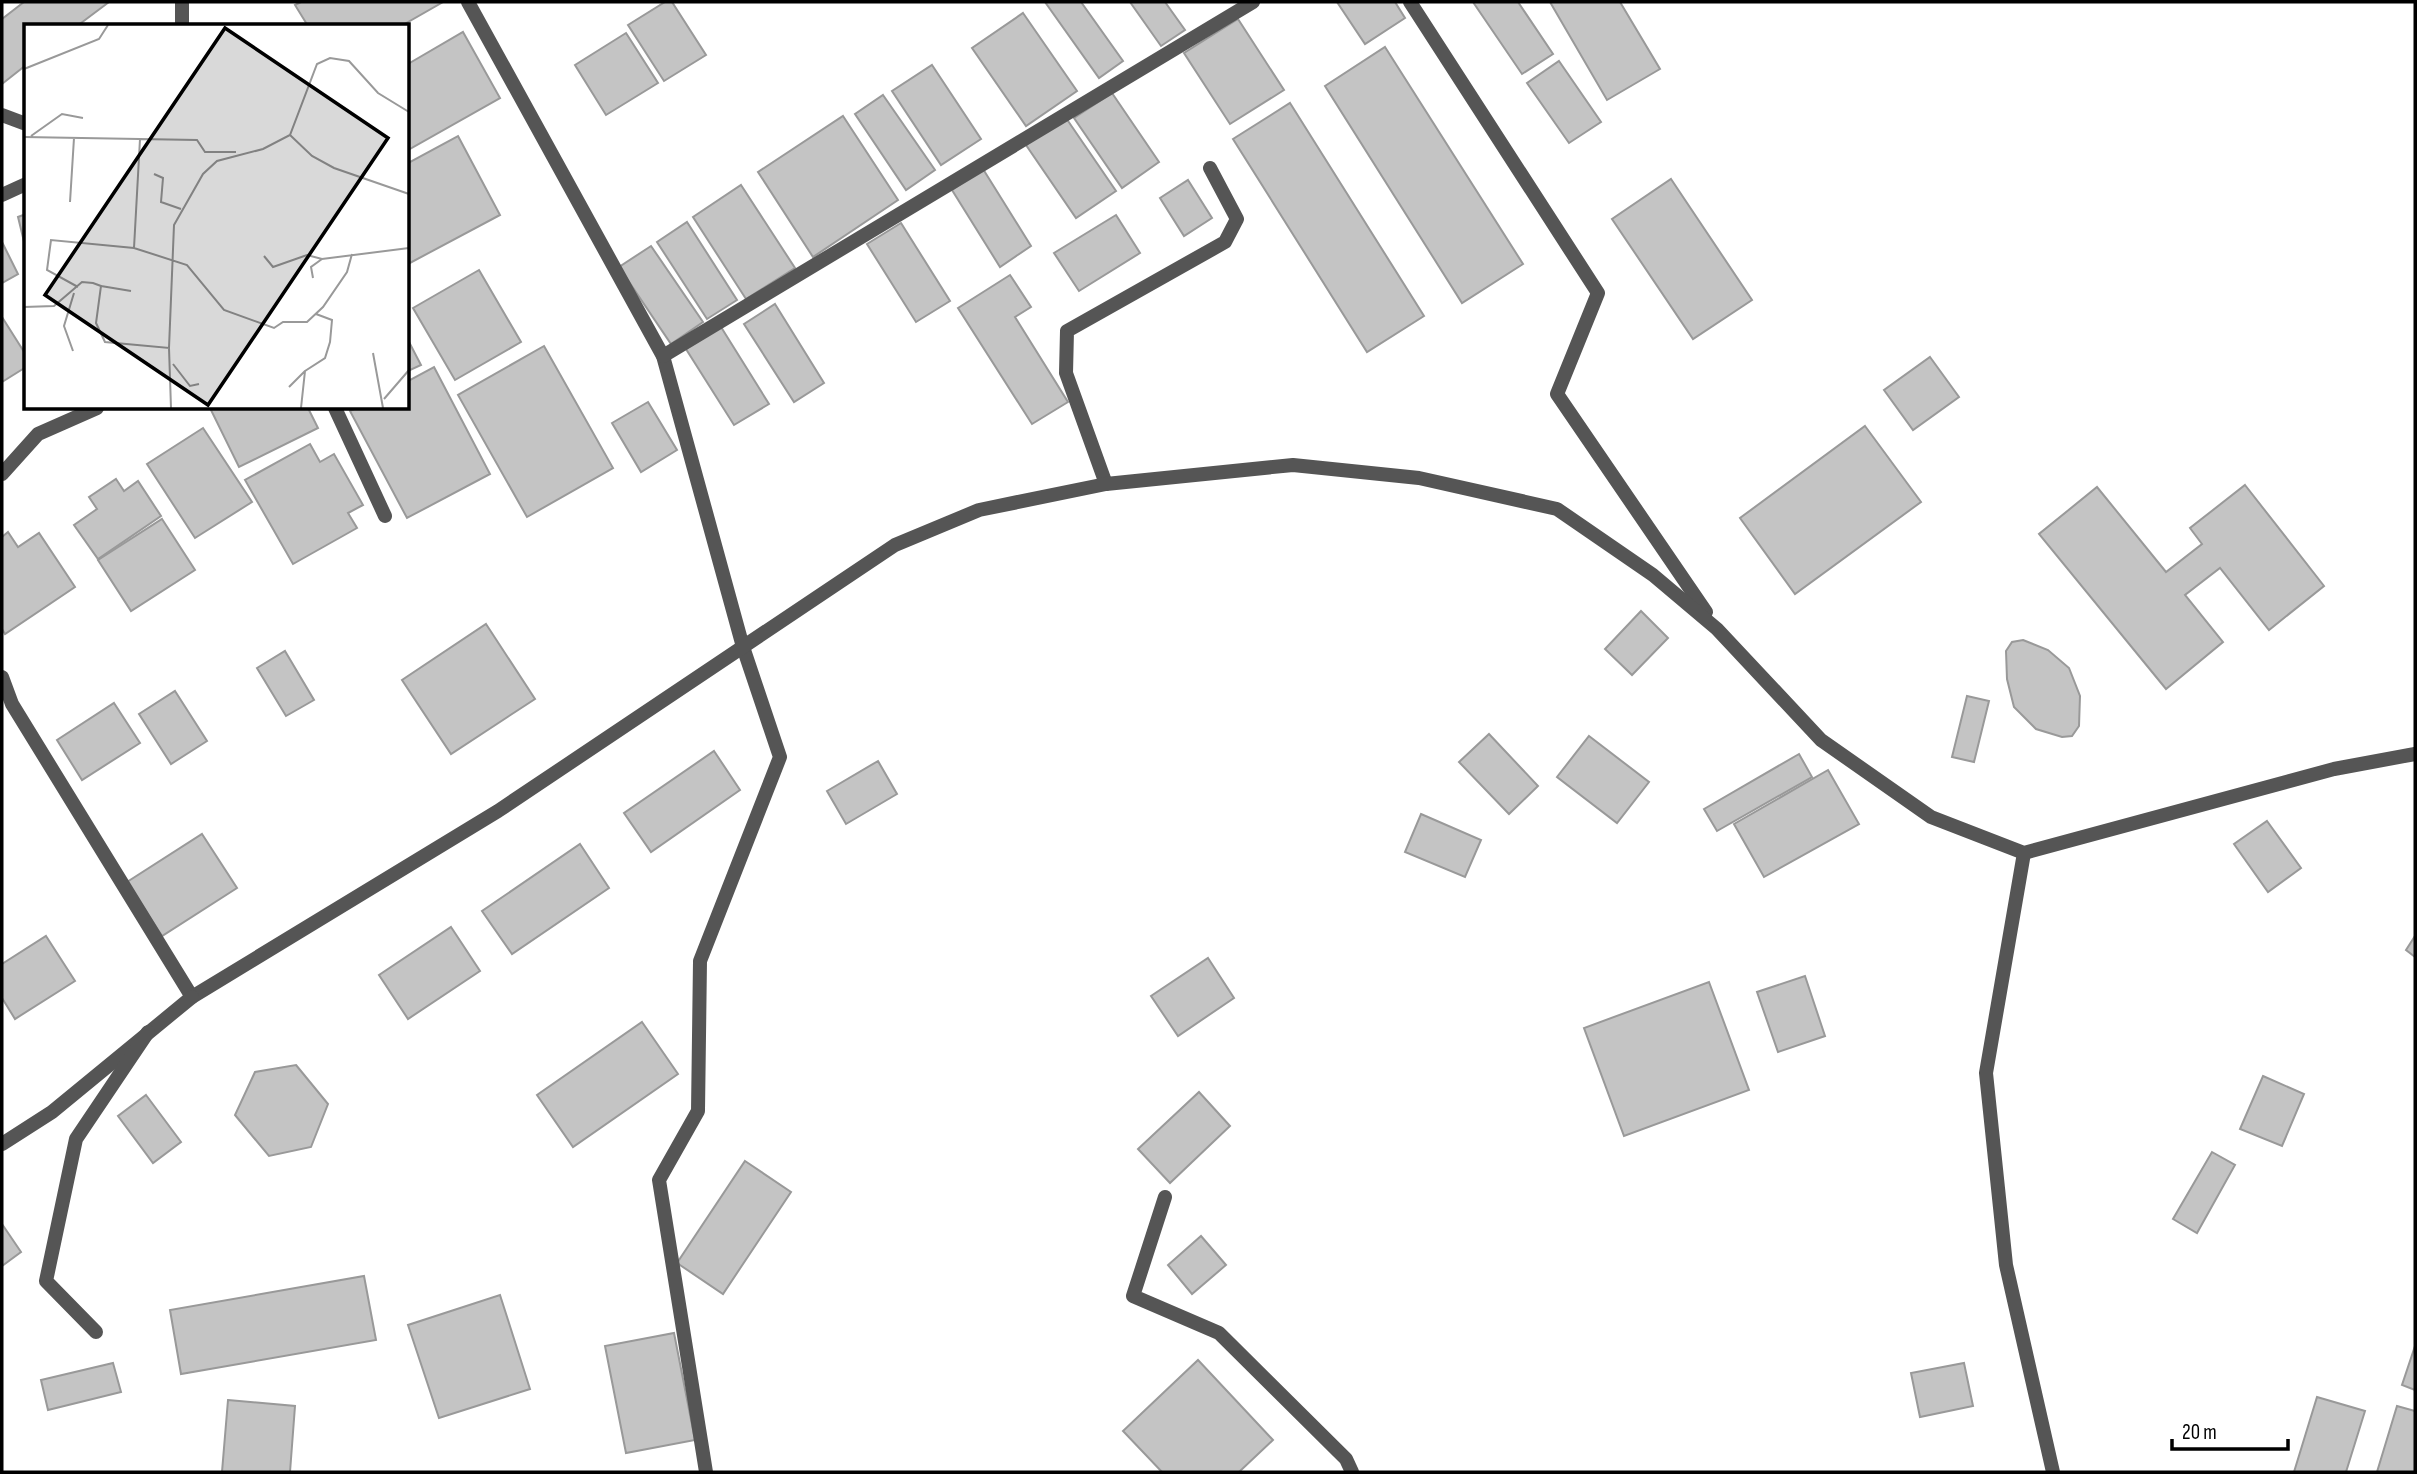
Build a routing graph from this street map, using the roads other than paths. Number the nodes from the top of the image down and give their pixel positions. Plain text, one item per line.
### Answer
1 (181, 2) edge
2 (468, 2) edge
3 (1253, 2) edge
4 (1410, 2) edge
5 (183, 24) edge
6 (2, 115) edge
7 (24, 123) edge
8 (1210, 168) dead end
9 (24, 185) edge
10 (2, 195) edge
11 (663, 356) junction
12 (92, 410) edge
13 (336, 410) edge
14 (2, 474) edge
15 (1105, 484) junction
16 (385, 516) dead end
17 (1717, 629) junction
18 (743, 647) junction
19 (2, 677) edge
20 (2415, 754) edge
21 (2024, 853) junction
22 (192, 997) junction
23 (148, 1032) junction
24 (2, 1144) edge
25 (1165, 1197) dead end
26 (96, 1332) dead end
27 (706, 1472) edge
28 (1352, 1472) edge
29 (2053, 1472) edge

1 - 5 street
2 - 11 street
3 - 11 street
4 - 17 street
6 - 7 street
8 - 15 street
9 - 10 street
11 - 18 street
12 - 14 street
13 - 16 street
15 - 17 street
15 - 18 street
17 - 21 street
18 - 22 street
18 - 27 street
19 - 22 street
20 - 21 street
21 - 29 street
22 - 23 street
23 - 24 street
23 - 26 street
25 - 28 street

